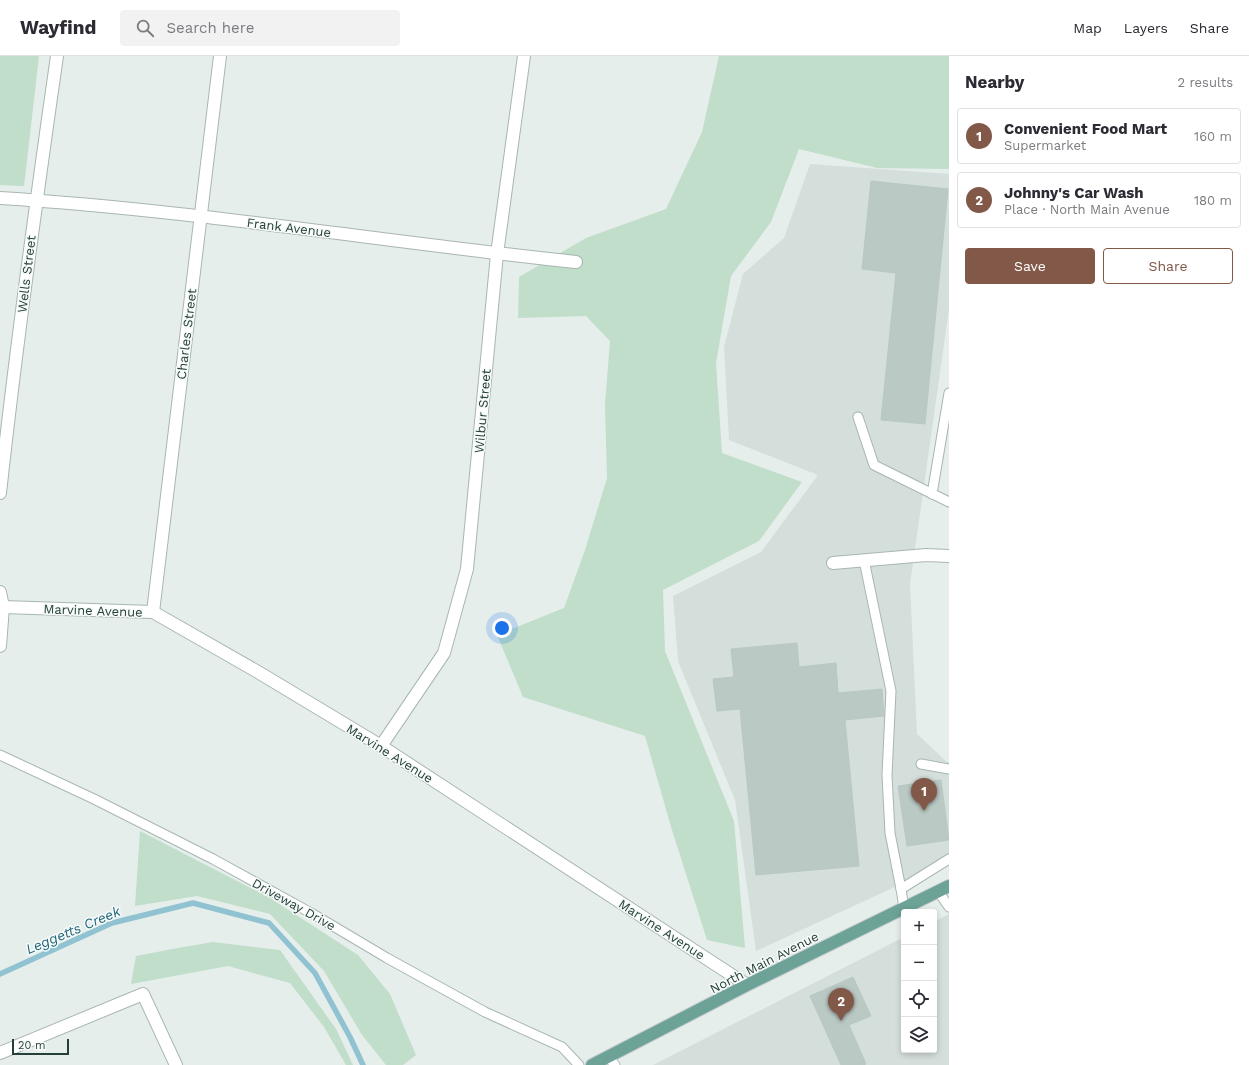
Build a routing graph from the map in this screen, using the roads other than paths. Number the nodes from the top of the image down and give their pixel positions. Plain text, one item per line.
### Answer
1 (57, 56) edge
2 (220, 56) edge
3 (524, 56) edge
4 (0, 198) edge
5 (36, 200) junction
6 (201, 216) junction
7 (497, 254) junction
8 (576, 262) dead end
9 (949, 393) edge
10 (858, 417) dead end
11 (0, 494) edge
12 (932, 494) junction
13 (949, 502) edge
14 (949, 556) edge
15 (864, 560) junction
16 (833, 563) dead end
17 (0, 592) edge
18 (3, 607) junction
19 (153, 612) junction
20 (1, 629) edge
21 (0, 646) edge
22 (381, 746) junction
23 (0, 755) edge
24 (921, 764) dead end
25 (949, 769) edge
26 (949, 860) edge
27 (944, 888) edge
28 (901, 889) junction
29 (949, 907) edge
30 (904, 908) junction
31 (747, 985) junction
32 (0, 1053) edge
33 (612, 1061) edge
34 (176, 1065) edge
35 (579, 1065) edge
36 (592, 1065) edge

1 - 5 street, Wells Street
2 - 6 street, Charles Street
3 - 7 street, Wilbur Street
4 - 5 street, Frank Avenue
5 - 6 street, Frank Avenue
5 - 11 street, Wells Street
6 - 7 street, Frank Avenue
6 - 19 street, Charles Street
7 - 8 street, Frank Avenue
7 - 22 street, Wilbur Street
9 - 12 lane
10 - 12 lane
12 - 13 lane
14 - 15 street
15 - 16 street
15 - 28 lane
17 - 18 street
18 - 19 street, Marvine Avenue
18 - 20 street
19 - 22 street, Marvine Avenue
20 - 21 street
22 - 31 street, Marvine Avenue
23 - 35 lane, Driveway Drive
24 - 25 lane
26 - 28 lane
27 - 29 lane
27 - 30 main road, North Main Avenue
28 - 30 lane
30 - 31 main road, North Main Avenue
31 - 33 main road, North Main Avenue
32 - 34 street
33 - 36 main road, North Main Avenue

